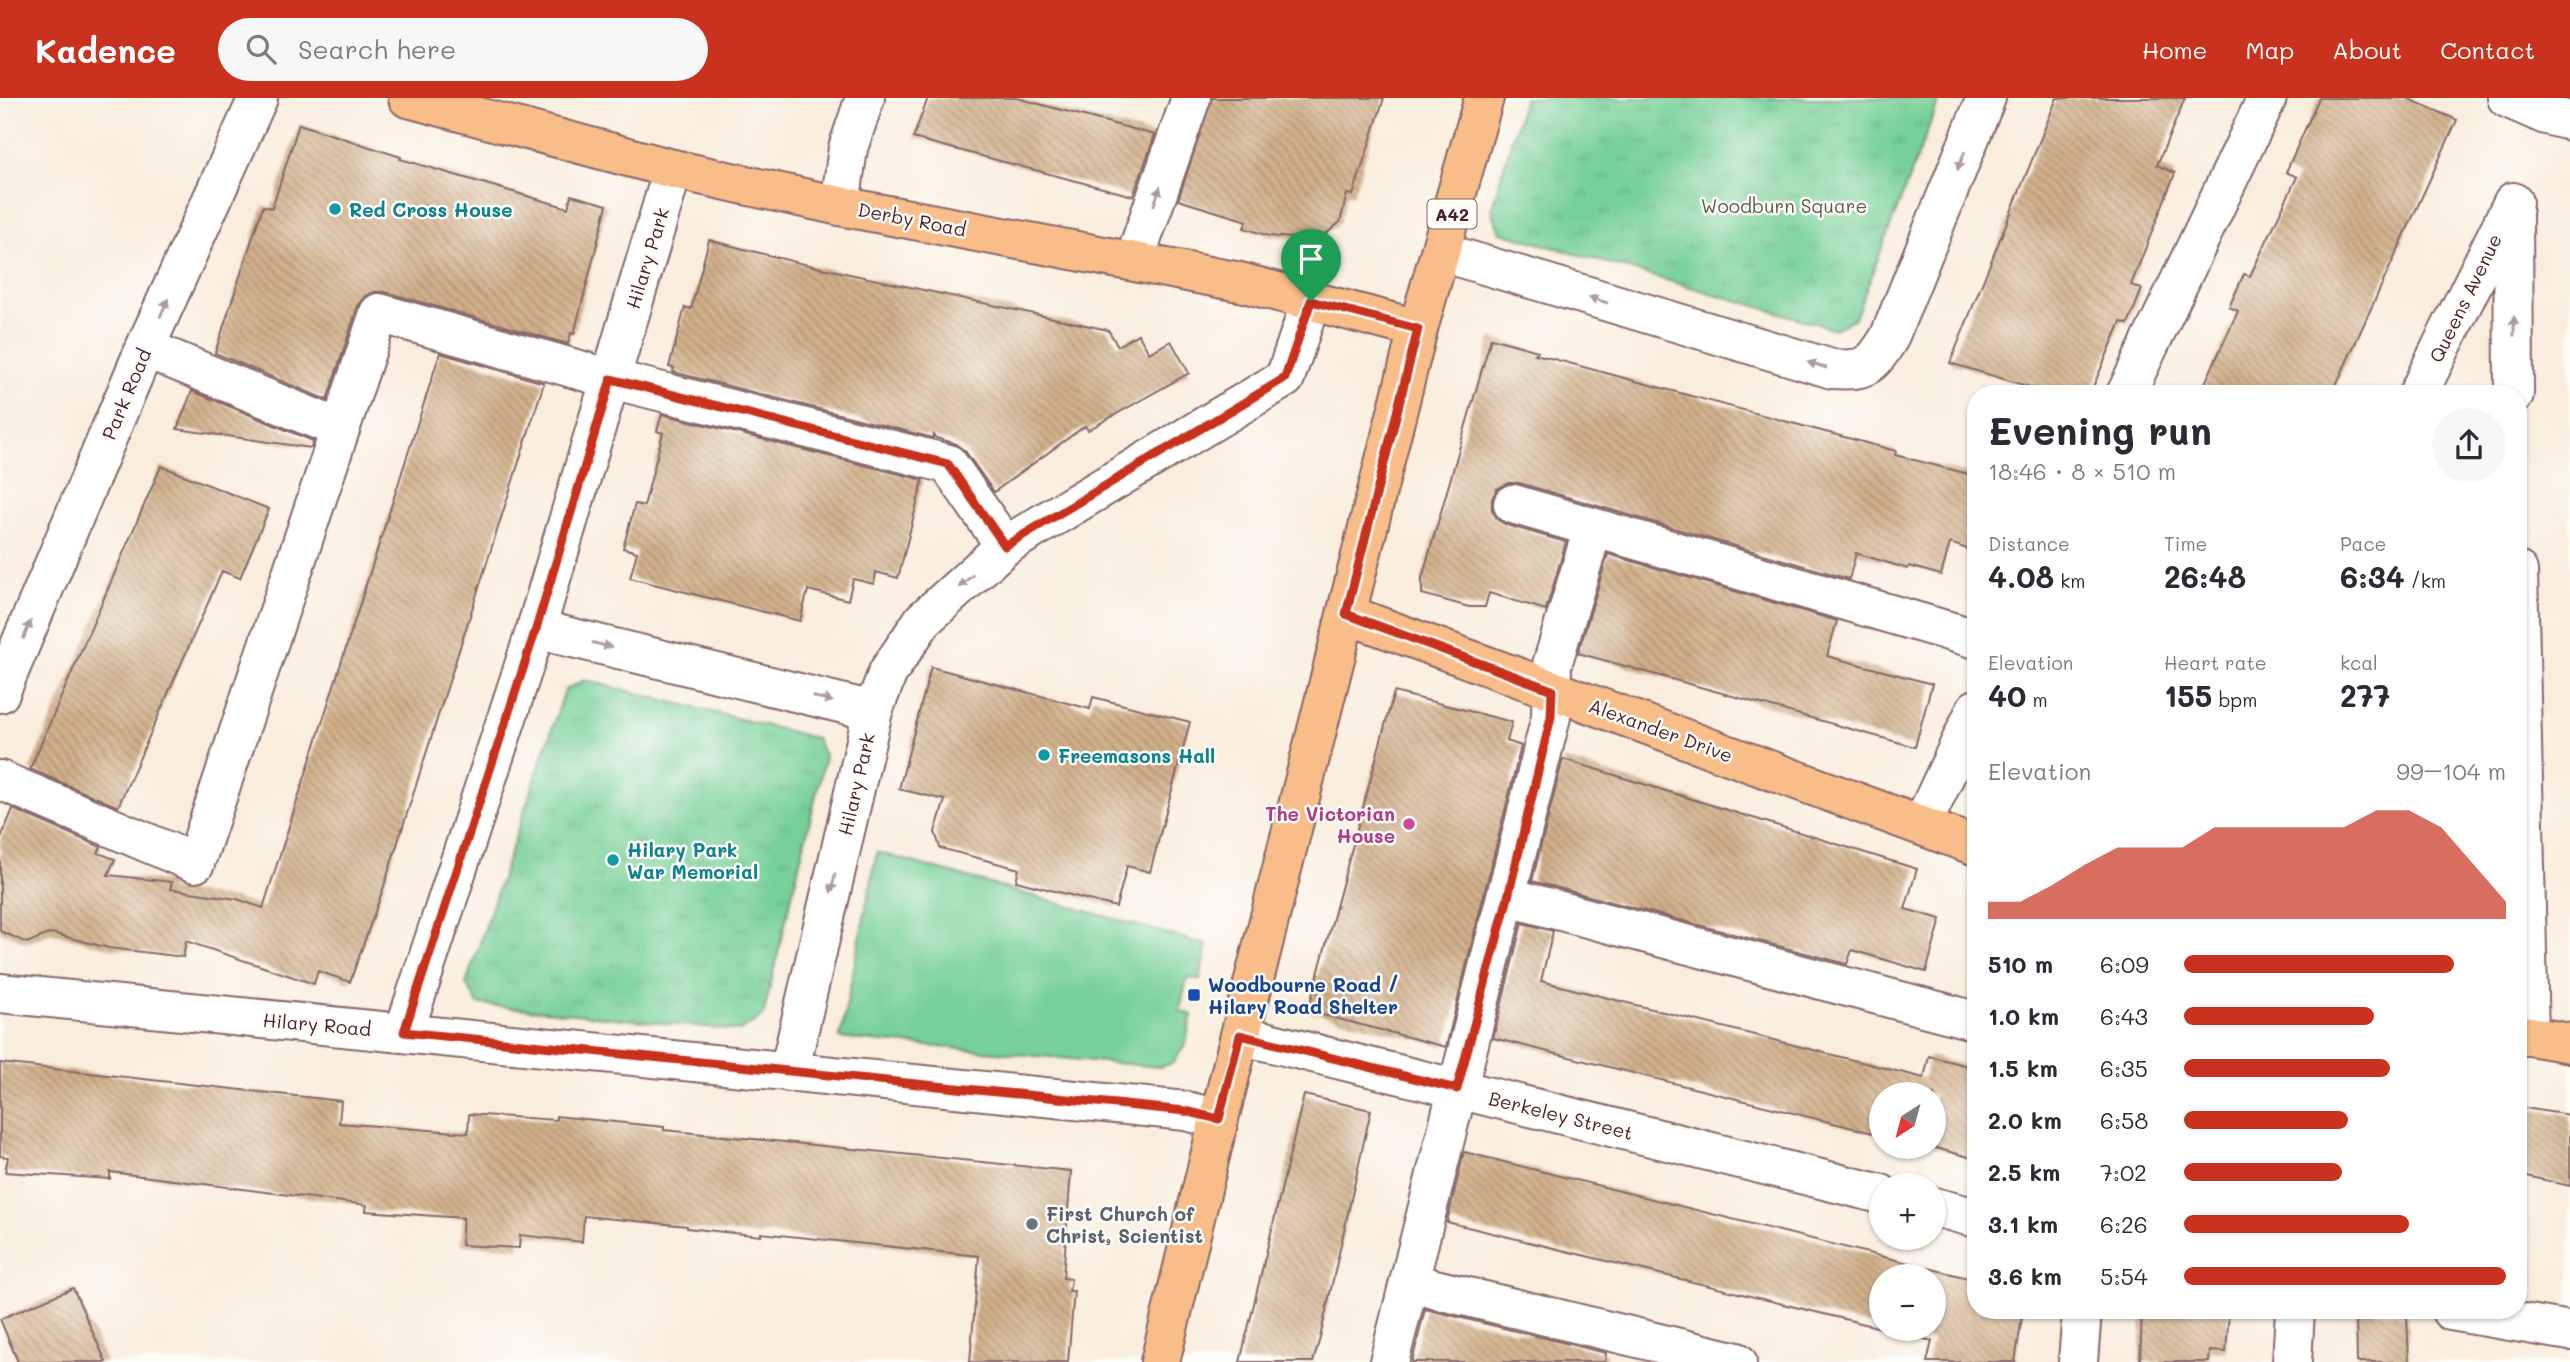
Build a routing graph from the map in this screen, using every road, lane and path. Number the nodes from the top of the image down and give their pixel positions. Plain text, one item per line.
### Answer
1 (258, 98) edge
2 (408, 98) edge
3 (865, 98) edge
4 (1191, 98) edge
5 (1484, 98) edge
6 (1986, 98) edge
7 (2267, 98) edge
8 (2507, 98) edge
9 (2570, 121) edge
10 (673, 169) junction
11 (840, 206) junction
12 (1441, 252) junction
13 (1134, 261) junction
14 (1311, 301) junction
15 (1418, 329) junction
16 (145, 348) junction
17 (611, 379) junction
18 (2130, 385) edge
19 (2422, 385) edge
20 (2514, 385) edge
21 (340, 429) junction
22 (1513, 504) dead end
23 (1593, 528) junction
24 (1005, 546) junction
25 (1346, 614) junction
26 (536, 629) junction
27 (1967, 636) edge
28 (1552, 690) junction
29 (0, 693) edge
30 (873, 711) junction
31 (1967, 728) edge
32 (0, 780) edge
33 (1922, 825) junction
34 (1967, 842) edge
35 (1508, 897) junction
36 (0, 993) edge
37 (1967, 1019) edge
38 (404, 1032) junction
39 (1240, 1035) junction
40 (2527, 1036) edge
41 (2570, 1043) edge
42 (789, 1072) junction
43 (1457, 1089) junction
44 (1219, 1119) junction
45 (1869, 1191) edge
46 (1946, 1210) edge
47 (1967, 1216) edge
48 (1410, 1283) junction
49 (2081, 1319) edge
50 (2295, 1319) edge
51 (2499, 1319) edge
52 (2570, 1331) edge
53 (1160, 1362) edge
54 (1390, 1362) edge
55 (1737, 1362) edge
56 (2078, 1362) edge
57 (2292, 1362) edge

16 -> 1 street, Park Road
2 - 10 main road, Derby Road
3 - 11 street
13 -> 4 street
5 - 12 main road, A42
6 -> 12 street
7 - 18 street
8 - 9 street
10 - 11 main road, Derby Road
10 - 17 street, Hilary Park
11 - 13 main road, Derby Road
12 - 15 main road, A42
13 - 14 main road, Derby Road
14 - 15 main road, Derby Road
14 - 24 street
15 - 25 main road, A42
16 - 21 street
29 -> 16 street, Park Road
17 - 21 street
17 - 24 street
17 - 26 street, Hilary Park
20 -> 19 street, Queens Avenue
21 - 32 street
22 - 23 street
23 - 27 street
23 - 28 street
24 -> 30 street
25 - 28 main road, Alexander Drive
25 - 39 main road, A42
26 -> 30 street, Hilary Park
26 - 38 street, Hilary Park
28 - 33 main road, Alexander Drive
28 - 35 street
30 -> 42 street, Hilary Park
31 - 33 street
33 - 34 main road, Alexander Drive
35 - 37 street
35 - 43 street
36 - 38 street, Hilary Road
38 - 42 street, Hilary Road
39 - 43 street, Berkeley Street
39 - 44 main road, A42
40 - 41 main road
42 - 44 street, Hilary Road
43 - 45 street, Berkeley Street
43 - 48 street
44 - 53 main road, A42
46 - 47 street
48 - 54 street
48 - 55 street
49 - 56 street
50 - 57 street
51 - 52 street

